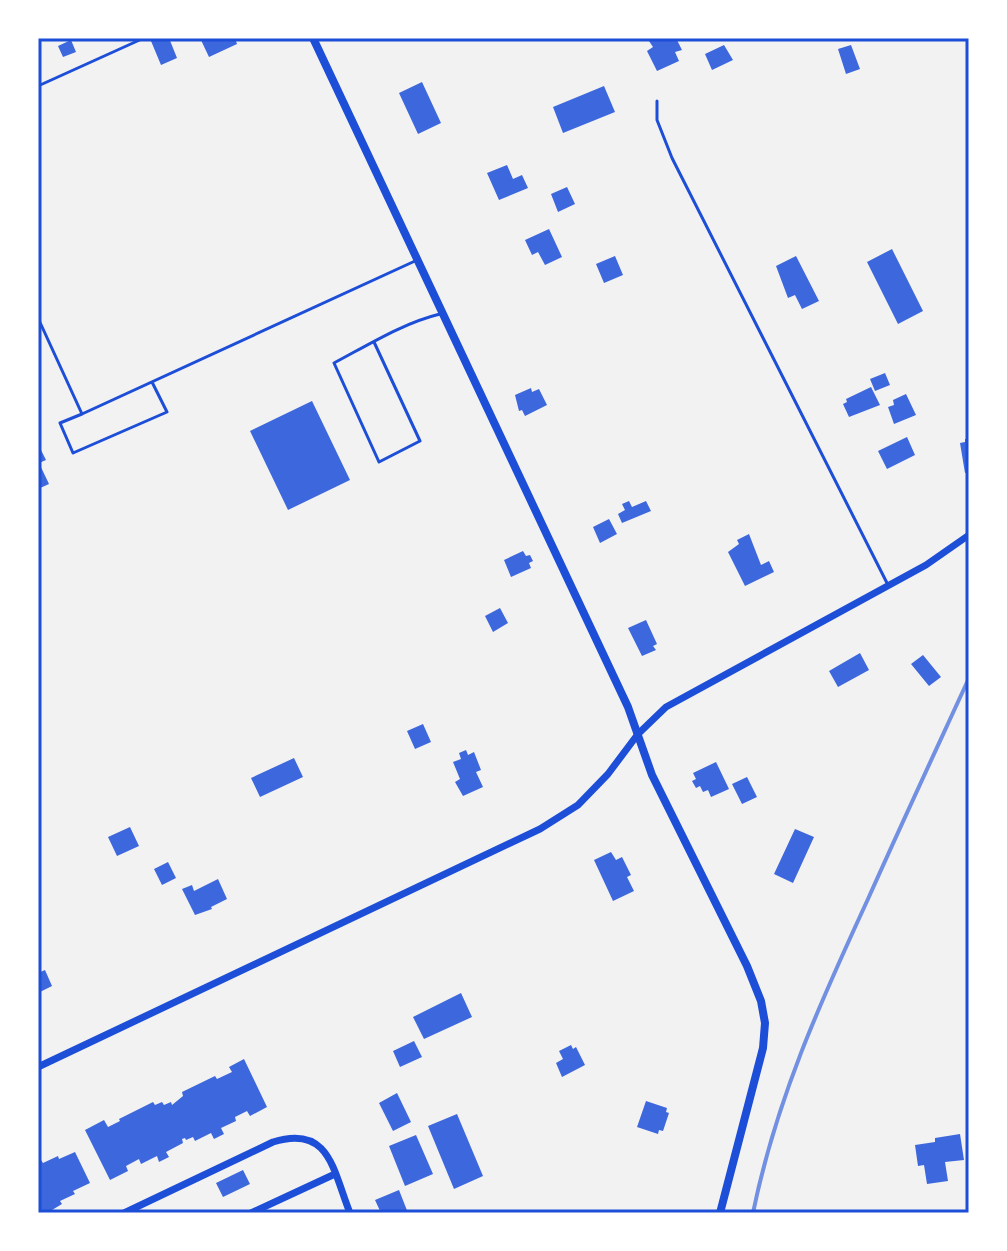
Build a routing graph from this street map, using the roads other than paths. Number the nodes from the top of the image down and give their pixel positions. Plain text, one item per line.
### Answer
1 (144, 38) edge
2 (313, 38) edge
3 (38, 86) edge
4 (657, 101) dead end
5 (418, 260) junction
6 (444, 313) junction
7 (38, 318) edge
8 (374, 342) junction
9 (152, 382) junction
10 (82, 414) junction
11 (969, 535) edge
12 (889, 587) junction
13 (638, 734) junction
14 (38, 1067) edge
15 (335, 1174) junction
16 (124, 1213) edge
17 (251, 1213) edge
18 (350, 1213) edge
19 (720, 1213) edge

1 - 3 lane
2 - 5 street
4 - 12 lane
5 - 6 street
5 - 9 lane
6 - 8 lane
6 - 13 street
7 - 10 lane
8 - 8 lane
9 - 10 lane
9 - 10 lane
11 - 12 street
12 - 13 street
13 - 14 street
13 - 19 street
15 - 16 street
15 - 17 street
15 - 18 street

